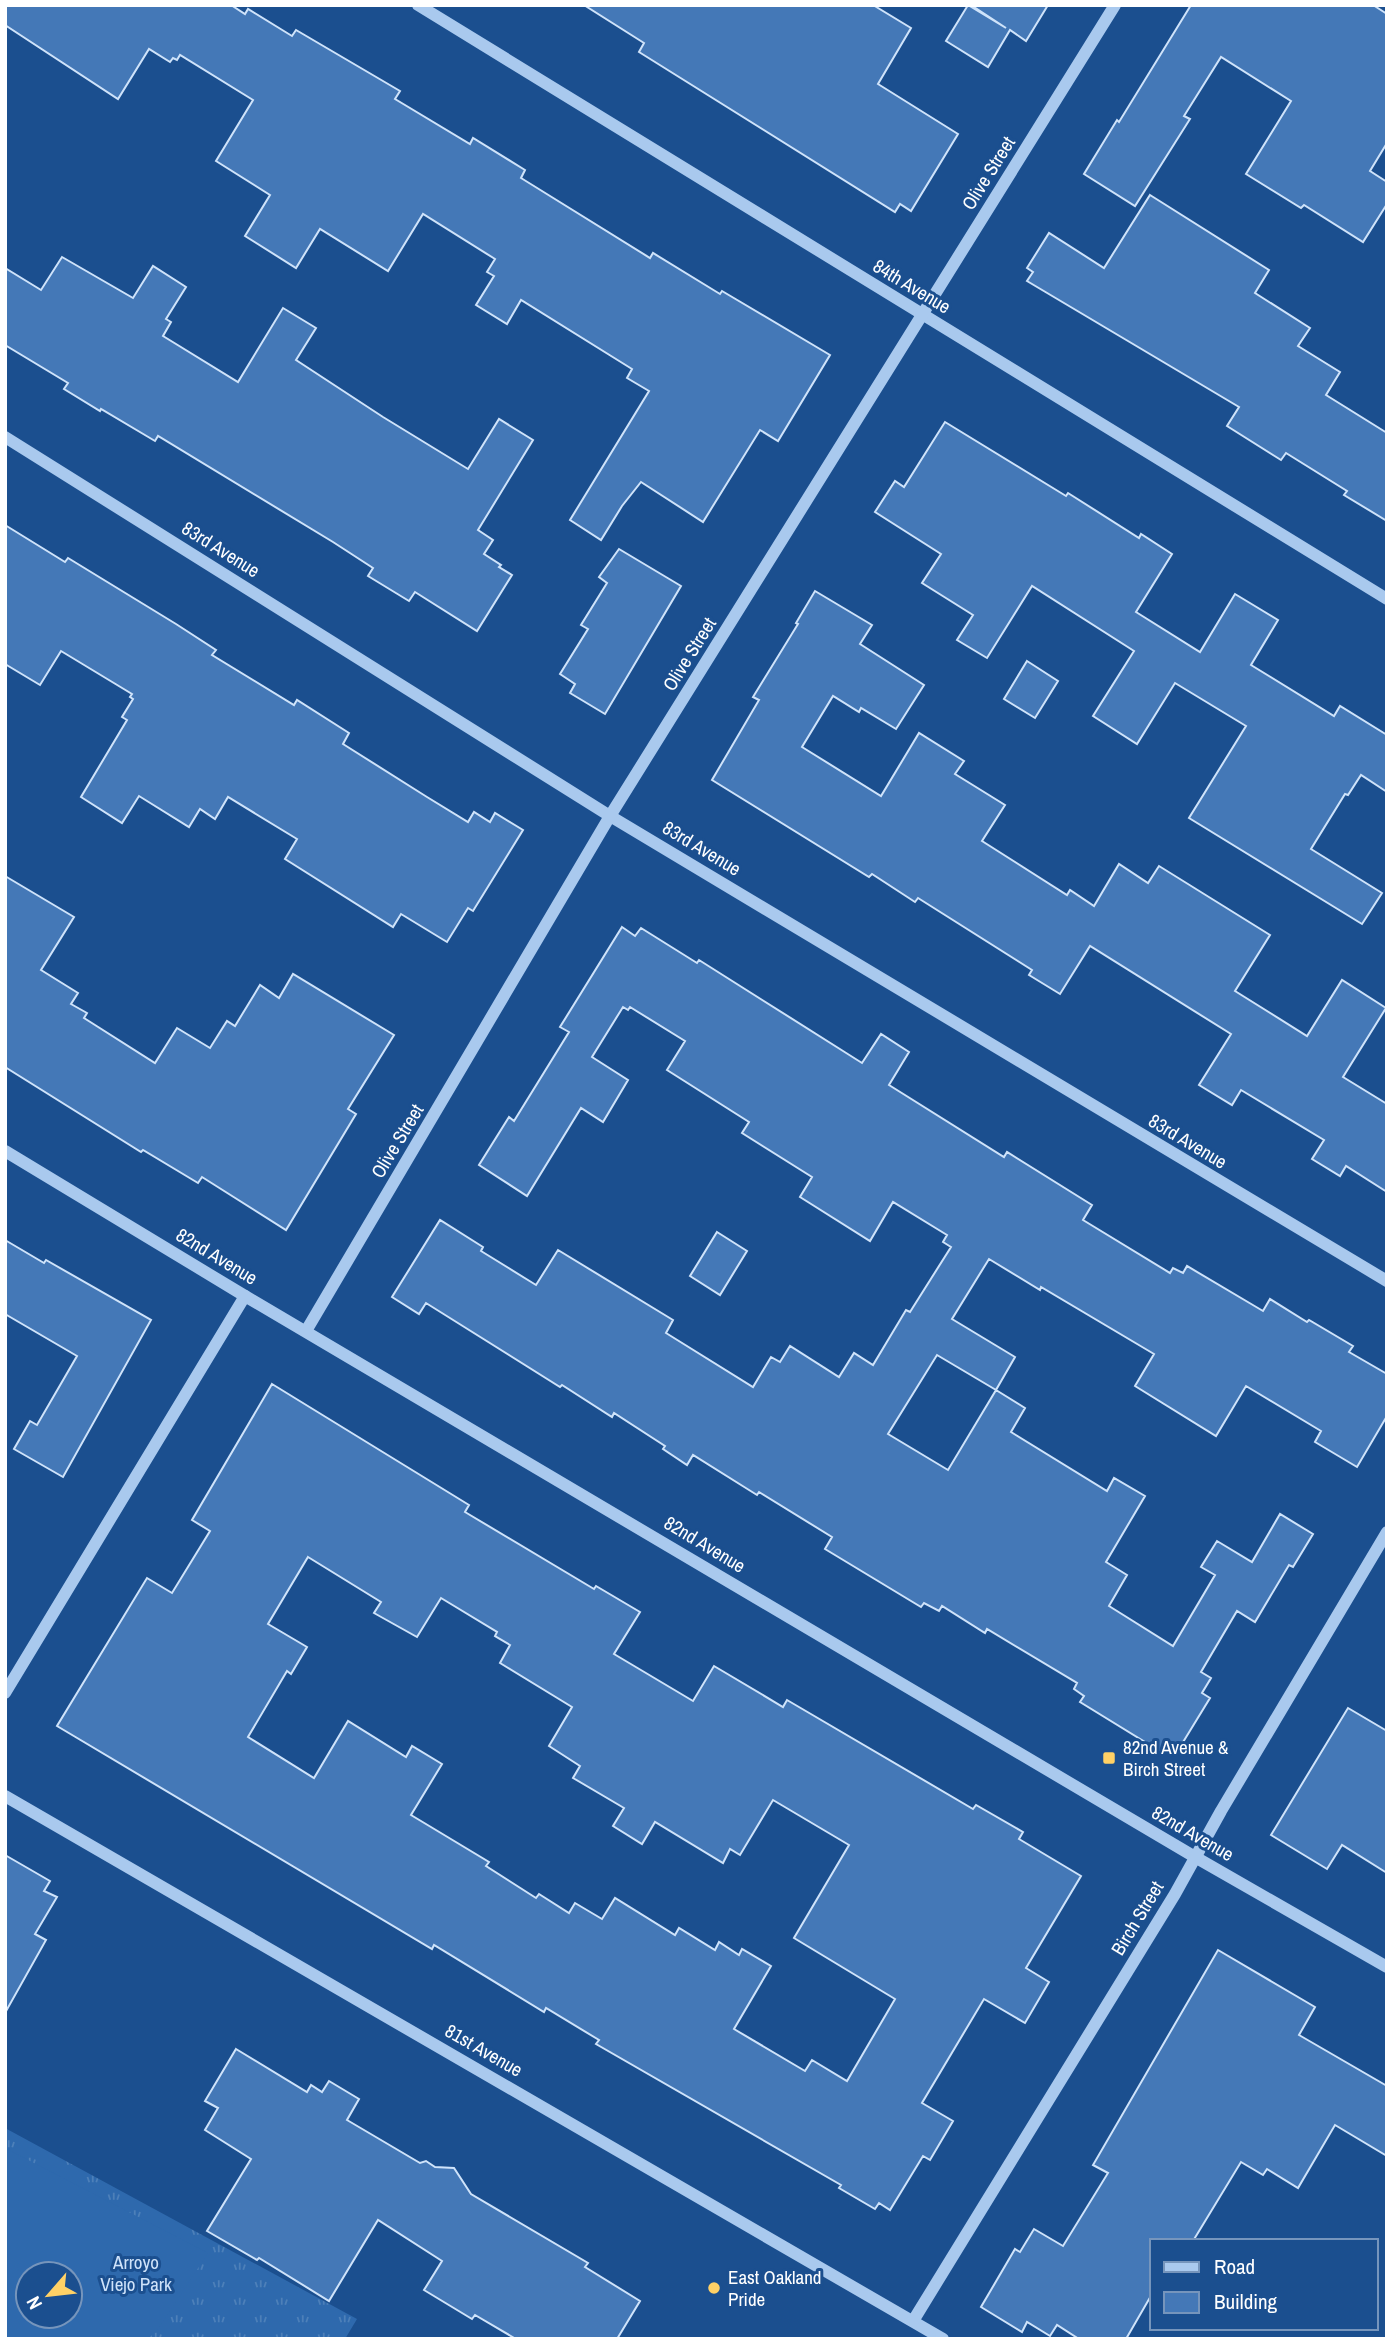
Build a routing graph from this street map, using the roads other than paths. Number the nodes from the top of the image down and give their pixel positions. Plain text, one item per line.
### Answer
1 (418, 5) edge
2 (1115, 5) edge
3 (922, 314) junction
4 (5, 437) edge
5 (1387, 599) edge
6 (610, 816) junction
7 (5, 1151) edge
8 (1387, 1281) edge
9 (245, 1296) junction
10 (306, 1331) junction
11 (1387, 1532) edge
12 (5, 1693) edge
13 (5, 1796) edge
14 (1195, 1857) junction
15 (1387, 1967) edge
16 (913, 2320) junction
17 (943, 2339) edge

1 - 3 street, 84th Avenue
2 - 3 street, Olive Street
3 - 5 street, 84th Avenue
3 - 6 street, Olive Street
4 - 6 street, 83rd Avenue
6 - 8 street, 83rd Avenue
6 - 10 street, Olive Street
7 - 9 street, 82nd Avenue
9 - 10 street, 82nd Avenue
9 - 12 street
10 - 14 street, 82nd Avenue
11 - 14 street, Birch Street
13 - 16 street, 81st Avenue
14 - 15 street, 82nd Avenue
14 - 16 street, Birch Street
16 - 17 street, 81st Avenue

